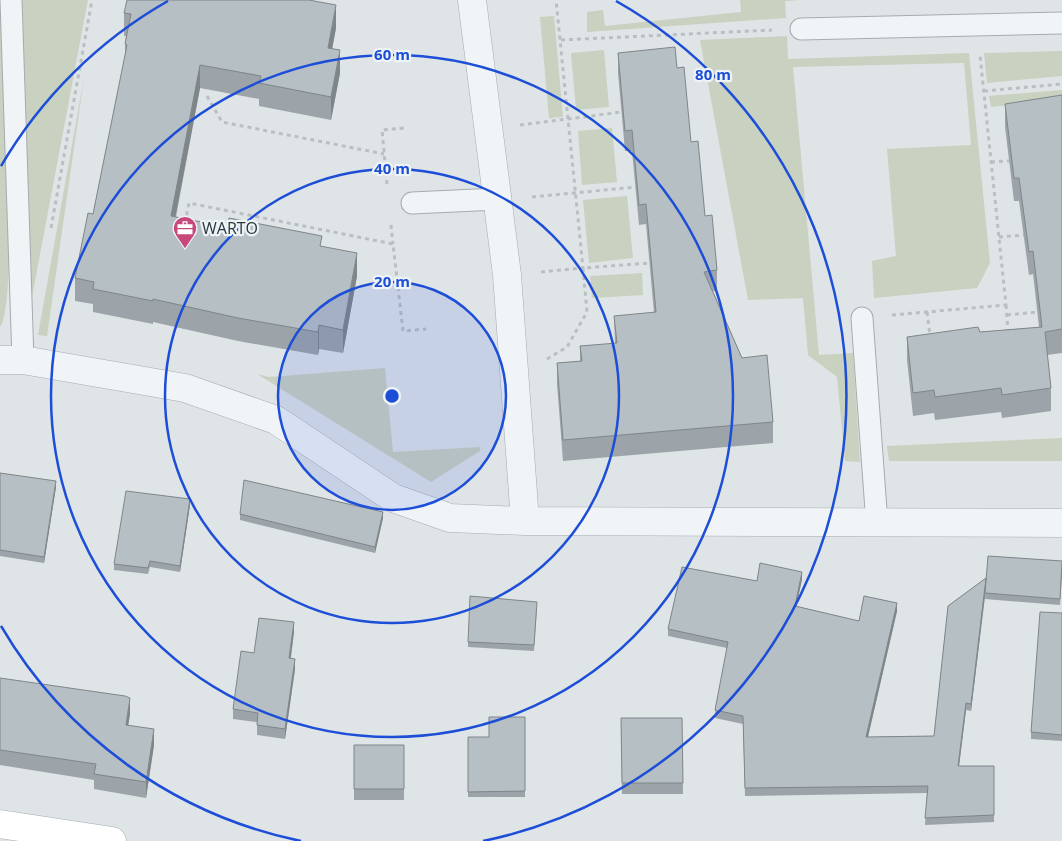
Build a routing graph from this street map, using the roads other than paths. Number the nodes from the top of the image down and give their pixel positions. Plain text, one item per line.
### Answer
1 (11, 0) edge
2 (472, 0) edge
3 (1062, 23) edge
4 (800, 29) road end
5 (497, 200) junction
6 (412, 204) dead end
7 (862, 318) road end
8 (12, 360) edge
9 (525, 521) junction
10 (1062, 523) edge
11 (876, 524) junction
12 (0, 824) edge
13 (75, 838) edge
14 (112, 841) edge

1 - 8 lane
2 - 5 street
3 - 4 lane
5 - 6 lane
5 - 9 street
7 - 11 lane
8 - 9 street
9 - 11 street
10 - 11 street
12 - 13 street
13 - 14 street

